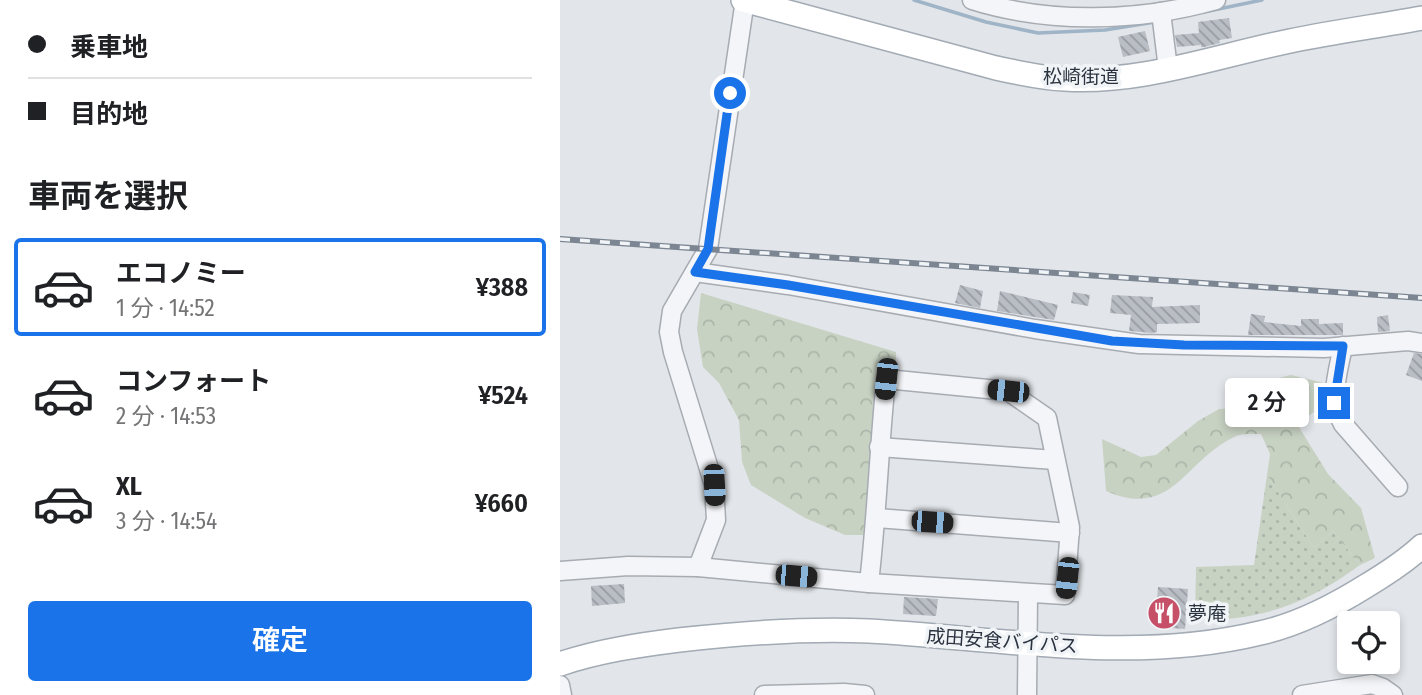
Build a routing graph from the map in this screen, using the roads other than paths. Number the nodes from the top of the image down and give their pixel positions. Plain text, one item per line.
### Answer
1 (744, 0) edge
2 (972, 0) edge
3 (1216, 0) edge
4 (1422, 18) edge
5 (1162, 19) junction
6 (1168, 69) junction
7 (695, 272) junction
8 (1422, 343) edge
9 (1343, 346) junction
10 (879, 447) junction
11 (1055, 460) junction
12 (1398, 487) dead end
13 (877, 518) junction
14 (1070, 533) junction
15 (1422, 546) edge
16 (698, 567) junction
17 (560, 571) edge
18 (869, 583) junction
19 (1028, 594) junction
20 (1027, 643) junction
21 (560, 664) edge
22 (560, 685) edge
23 (844, 694) edge
24 (562, 695) edge
25 (769, 695) edge
26 (865, 695) edge
27 (1027, 695) edge
28 (1302, 695) edge
29 (1393, 695) edge

1 - 6 main road, 松崎街道
1 - 7 street
2 - 5 street
3 - 5 street
4 - 6 main road, 松崎街道
5 - 6 street
7 - 9 street
7 - 16 street
8 - 9 street
9 - 12 street
10 - 11 street
10 - 11 street
10 - 13 street
11 - 14 street
13 - 14 street
13 - 18 street
14 - 19 street
15 - 20 main road, 成田安食バイパス
16 - 17 street
16 - 18 street
18 - 19 street
19 - 20 street
20 - 21 main road, 成田安食バイパス
20 - 27 street
22 - 24 street
23 - 25 street
23 - 26 street
28 - 29 street

